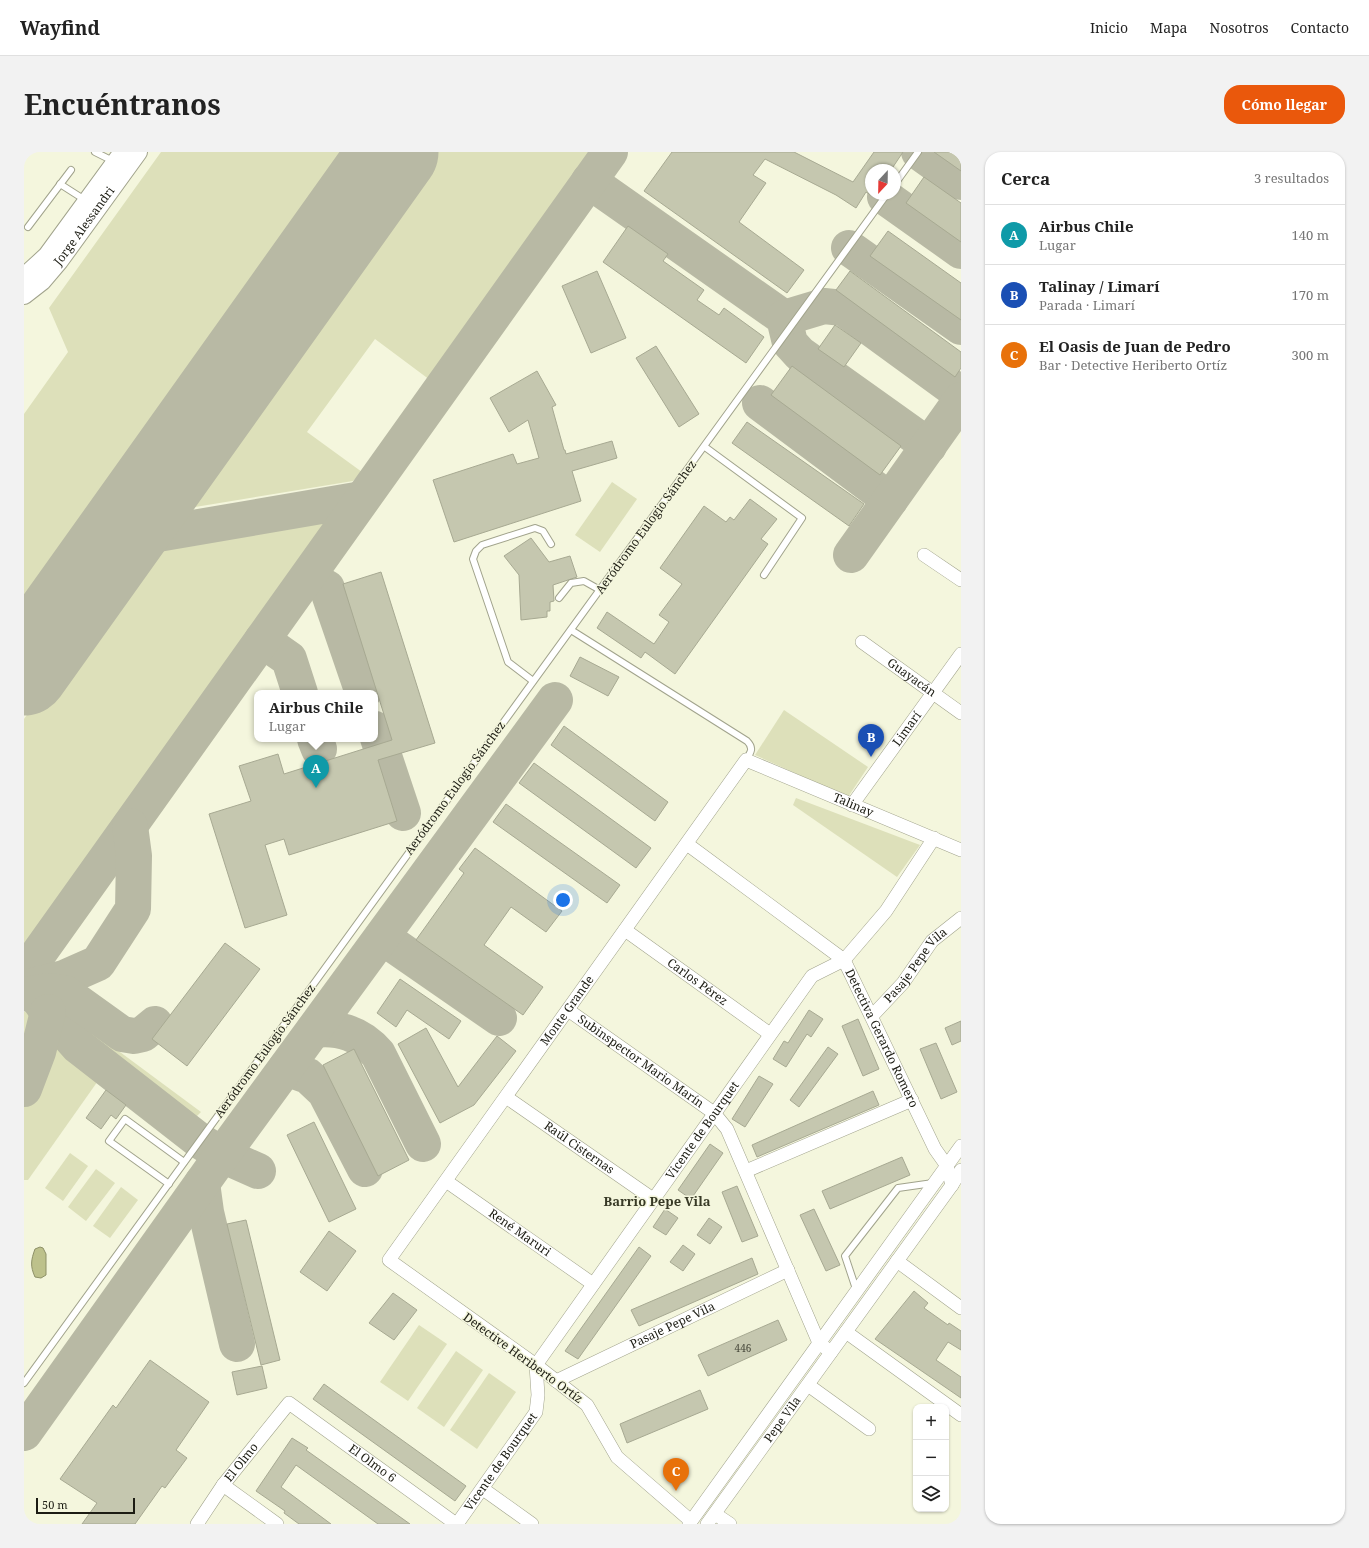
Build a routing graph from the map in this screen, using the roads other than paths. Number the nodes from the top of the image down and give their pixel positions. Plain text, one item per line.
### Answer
1 (95, 152) edge
2 (138, 152) edge
3 (918, 152) edge
4 (119, 157) edge
5 (71, 170) dead end
6 (901, 176) edge
7 (60, 184) junction
8 (884, 200) edge
9 (87, 201) junction
10 (28, 227) dead end
11 (24, 277) edge
12 (24, 295) edge
13 (705, 446) junction
14 (551, 544) dead end
15 (924, 555) dead end
16 (764, 575) dead end
17 (961, 580) edge
18 (600, 590) junction
19 (559, 598) dead end
20 (571, 630) junction
21 (862, 642) dead end
22 (961, 654) edge
23 (533, 681) junction
24 (933, 692) junction
25 (961, 713) edge
26 (746, 760) junction
27 (852, 805) junction
28 (934, 838) junction
29 (686, 844) junction
30 (961, 850) edge
31 (961, 918) edge
32 (625, 930) junction
33 (844, 960) junction
34 (568, 1010) junction
35 (872, 1016) junction
36 (770, 1034) junction
37 (506, 1097) junction
38 (912, 1100) junction
39 (714, 1113) junction
40 (961, 1146) edge
41 (184, 1162) junction
42 (947, 1166) junction
43 (961, 1170) edge
44 (746, 1171) junction
45 (446, 1181) junction
46 (935, 1183) junction
47 (169, 1184) junction
48 (956, 1188) edge
49 (653, 1199) junction
50 (389, 1260) joint
51 (897, 1261) junction
52 (874, 1267) junction
53 (788, 1270) junction
54 (886, 1276) junction
55 (593, 1284) junction
56 (857, 1291) junction
57 (961, 1308) edge
58 (846, 1332) junction
59 (819, 1343) junction
60 (831, 1352) junction
61 (536, 1365) junction
62 (556, 1381) junction
63 (24, 1383) edge
64 (808, 1385) junction
65 (289, 1403) joint
66 (961, 1416) edge
67 (870, 1429) dead end
68 (722, 1478) junction
69 (223, 1485) junction
70 (734, 1487) junction
71 (483, 1489) junction
72 (711, 1519) edge
73 (690, 1523) edge
74 (197, 1524) edge
75 (277, 1524) edge
76 (457, 1524) edge
77 (532, 1524) edge
78 (730, 1524) edge

1 - 4 lane
2 - 12 main road, Jorge Alessandri
3 - 6 lane
4 - 9 main road, Jorge Alessandri
5 - 7 lane
7 - 9 lane
7 - 10 lane
8 - 13 lane, Aeródromo Eulogio Sánchez
9 - 11 main road, Jorge Alessandri
13 - 16 lane
13 - 18 lane, Aeródromo Eulogio Sánchez
14 - 23 lane
15 - 17 street
18 - 19 lane
18 - 20 lane, Aeródromo Eulogio Sánchez
20 - 23 lane, Aeródromo Eulogio Sánchez
20 - 26 lane
21 - 24 street, Guayacán
22 - 24 street, Limarí
23 - 41 lane, Aeródromo Eulogio Sánchez
24 - 25 street, Guayacán
24 - 27 street, Limarí
26 - 27 street, Talinay
26 - 29 street, Monte Grande
27 - 28 street, Talinay
28 - 30 street, Talinay
28 - 33 street, Vicente de Bourquet
29 - 32 street, Monte Grande
29 - 33 street, Detectiva Gerardo Romero
31 - 35 street, Pasaje Pepe Vila
32 - 34 street, Monte Grande
32 - 36 street, Carlos Pérez
33 - 35 street, Detectiva Gerardo Romero
33 - 36 street, Vicente de Bourquet
34 - 37 street, Monte Grande
34 - 39 street, Subinspector Mario Marín
35 - 38 street, Detectiva Gerardo Romero
36 - 39 street, Vicente de Bourquet
37 - 45 street, Monte Grande
37 - 49 street, Raúl Cisternas
38 - 42 street, Detectiva Gerardo Romero
38 - 44 street
39 - 44 street
39 - 49 street, Vicente de Bourquet
40 - 42 street, Pepe Vila
41 - 47 lane, Aeródromo Eulogio Sánchez
41 - 47 lane
42 - 46 street, Pepe Vila
42 - 48 street, Detectiva Gerardo Romero
43 - 48 street, Pepe Vila
44 - 53 street
45 - 50 street, Monte Grande
45 - 55 street, René Maruri
46 - 52 street, Pepe Vila
46 - 56 lane
47 - 63 lane, Aeródromo Eulogio Sánchez
48 - 51 street, Pepe Vila
49 - 55 street, Vicente de Bourquet
50 - 61 street, Detective Heriberto Ortíz
51 - 54 street, Pepe Vila
51 - 57 street
52 - 54 street
52 - 56 street, Pepe Vila
53 - 59 street
53 - 62 street, Pasaje Pepe Vila
54 - 58 street, Pepe Vila
55 - 61 street, Vicente de Bourquet
56 - 59 street, Pepe Vila
58 - 60 street, Pepe Vila
58 - 66 street
59 - 60 street
59 - 68 street, Pepe Vila
60 - 64 street, Pepe Vila
61 - 62 street, Detective Heriberto Ortíz
61 - 71 street, Vicente de Bourquet
62 - 73 street, Detective Heriberto Ortíz
64 - 67 street
64 - 70 street, Pepe Vila
65 - 69 street, El Olmo
65 - 76 street, El Olmo 6
68 - 70 street
68 - 73 street, Pepe Vila
69 - 74 street, El Olmo
69 - 75 street
70 - 72 street, Pepe Vila
71 - 76 street, Vicente de Bourquet
71 - 77 street
72 - 78 street

